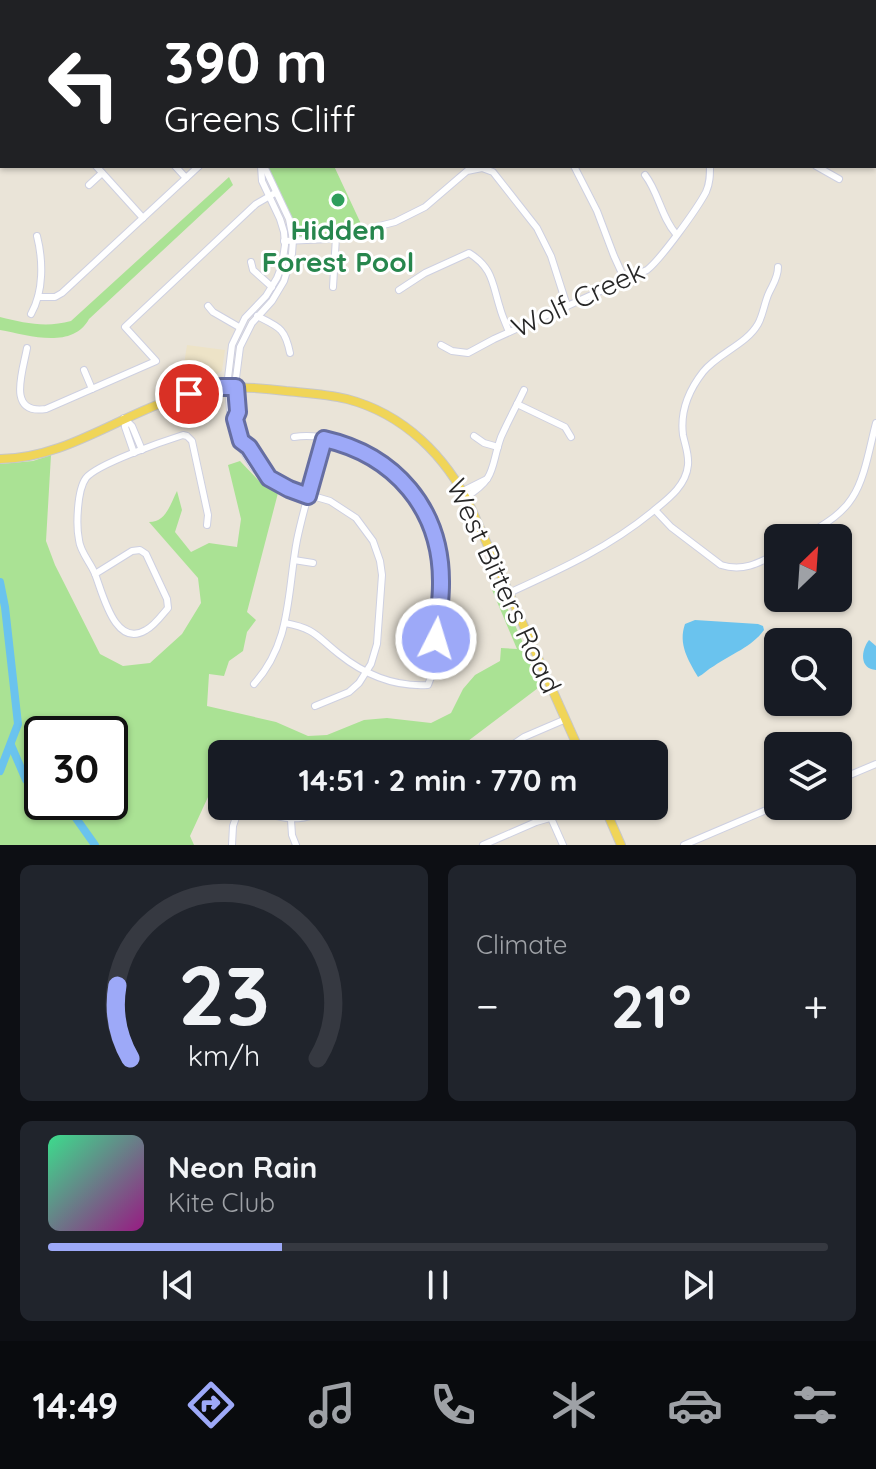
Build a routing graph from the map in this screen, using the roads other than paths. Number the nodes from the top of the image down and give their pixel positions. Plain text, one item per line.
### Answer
1 (98, 168) edge
2 (177, 168) edge
3 (197, 168) edge
4 (263, 168) edge
5 (575, 168) edge
6 (710, 168) edge
7 (820, 168) edge
8 (102, 173) junction
9 (645, 175) dead end
10 (186, 178) junction
11 (839, 179) dead end
12 (89, 185) dead end
13 (272, 195) junction
14 (143, 218) junction
15 (676, 234) junction
16 (37, 236) dead end
17 (336, 237) junction
18 (293, 240) junction
19 (284, 241) junction
20 (251, 262) dead end
21 (778, 267) dead end
22 (625, 280) junction
23 (272, 287) junction
24 (333, 287) dead end
25 (399, 290) dead end
26 (38, 297) junction
27 (269, 298) junction
28 (208, 306) dead end
29 (567, 306) junction
30 (31, 314) dead end
31 (257, 316) junction
32 (239, 327) junction
33 (509, 332) junction
34 (441, 345) dead end
35 (27, 348) dead end
36 (290, 353) dead end
37 (84, 370) dead end
38 (232, 387) junction
39 (92, 389) junction
40 (524, 390) dead end
41 (517, 404) junction
42 (124, 418) junction
43 (876, 423) edge
44 (474, 436) dead end
45 (294, 437) dead end
46 (571, 437) dead end
47 (324, 439) junction
48 (498, 447) junction
49 (142, 450) junction
50 (134, 453) junction
51 (0, 459) edge
52 (465, 494) junction
53 (308, 496) junction
54 (655, 510) junction
55 (823, 524) edge
56 (207, 525) dead end
57 (294, 560) junction
58 (764, 560) edge
59 (313, 563) dead end
60 (95, 574) junction
61 (509, 593) junction
62 (285, 623) junction
63 (436, 639) junction
64 (467, 641) dead end
65 (367, 672) junction
66 (254, 684) dead end
67 (315, 706) dead end
68 (566, 719) junction
69 (520, 740) edge
70 (575, 740) edge
71 (876, 764) edge
72 (852, 774) edge
73 (764, 811) edge
74 (235, 820) edge
75 (291, 820) edge
76 (546, 820) edge
77 (552, 820) edge
78 (610, 820) edge
79 (232, 845) edge
80 (296, 845) edge
81 (483, 845) edge
82 (563, 845) edge
83 (621, 845) edge
84 (684, 845) edge

1 - 8 street
2 - 10 street
3 - 10 street
4 - 13 street
5 - 22 street
6 - 15 street, Wolf Creek
7 - 11 street
8 - 12 street
8 - 14 street
9 - 15 street
10 - 14 street
13 - 18 street
13 - 19 street
13 - 39 street
14 - 26 street
15 - 22 street, Wolf Creek
16 - 26 street
17 - 18 street
17 - 24 street
17 - 29 street
18 - 19 street
18 - 27 street
19 - 23 street
20 - 23 street
21 - 54 street
22 - 29 street, Wolf Creek
23 - 27 street
25 - 33 street
26 - 30 street
27 - 31 street
27 - 32 street
28 - 32 street
29 - 33 street, Wolf Creek
31 - 36 street
31 - 38 street
32 - 38 street
33 - 34 street, Wolf Creek
35 - 39 street
37 - 39 street
38 - 42 main road, West Bitters Road
38 - 52 main road, West Bitters Road
38 - 53 street
40 - 41 street
41 - 46 street
41 - 48 street
42 - 49 street
42 - 50 street
42 - 51 main road, West Bitters Road
43 - 55 street
44 - 48 street
45 - 47 street
47 - 53 street
47 - 63 street
48 - 52 street
49 - 50 street
49 - 56 street
50 - 60 street
52 - 61 main road, West Bitters Road
53 - 57 street
53 - 65 street
54 - 58 street
54 - 61 street
57 - 59 street
57 - 62 street
60 - 60 street
61 - 68 main road, West Bitters Road
62 - 65 street
62 - 66 street
63 - 64 street
63 - 65 street
65 - 67 street
68 - 69 street
68 - 70 main road, West Bitters Road
71 - 72 street
73 - 84 street
74 - 79 street
75 - 80 street
76 - 81 street
77 - 82 street
78 - 83 main road

